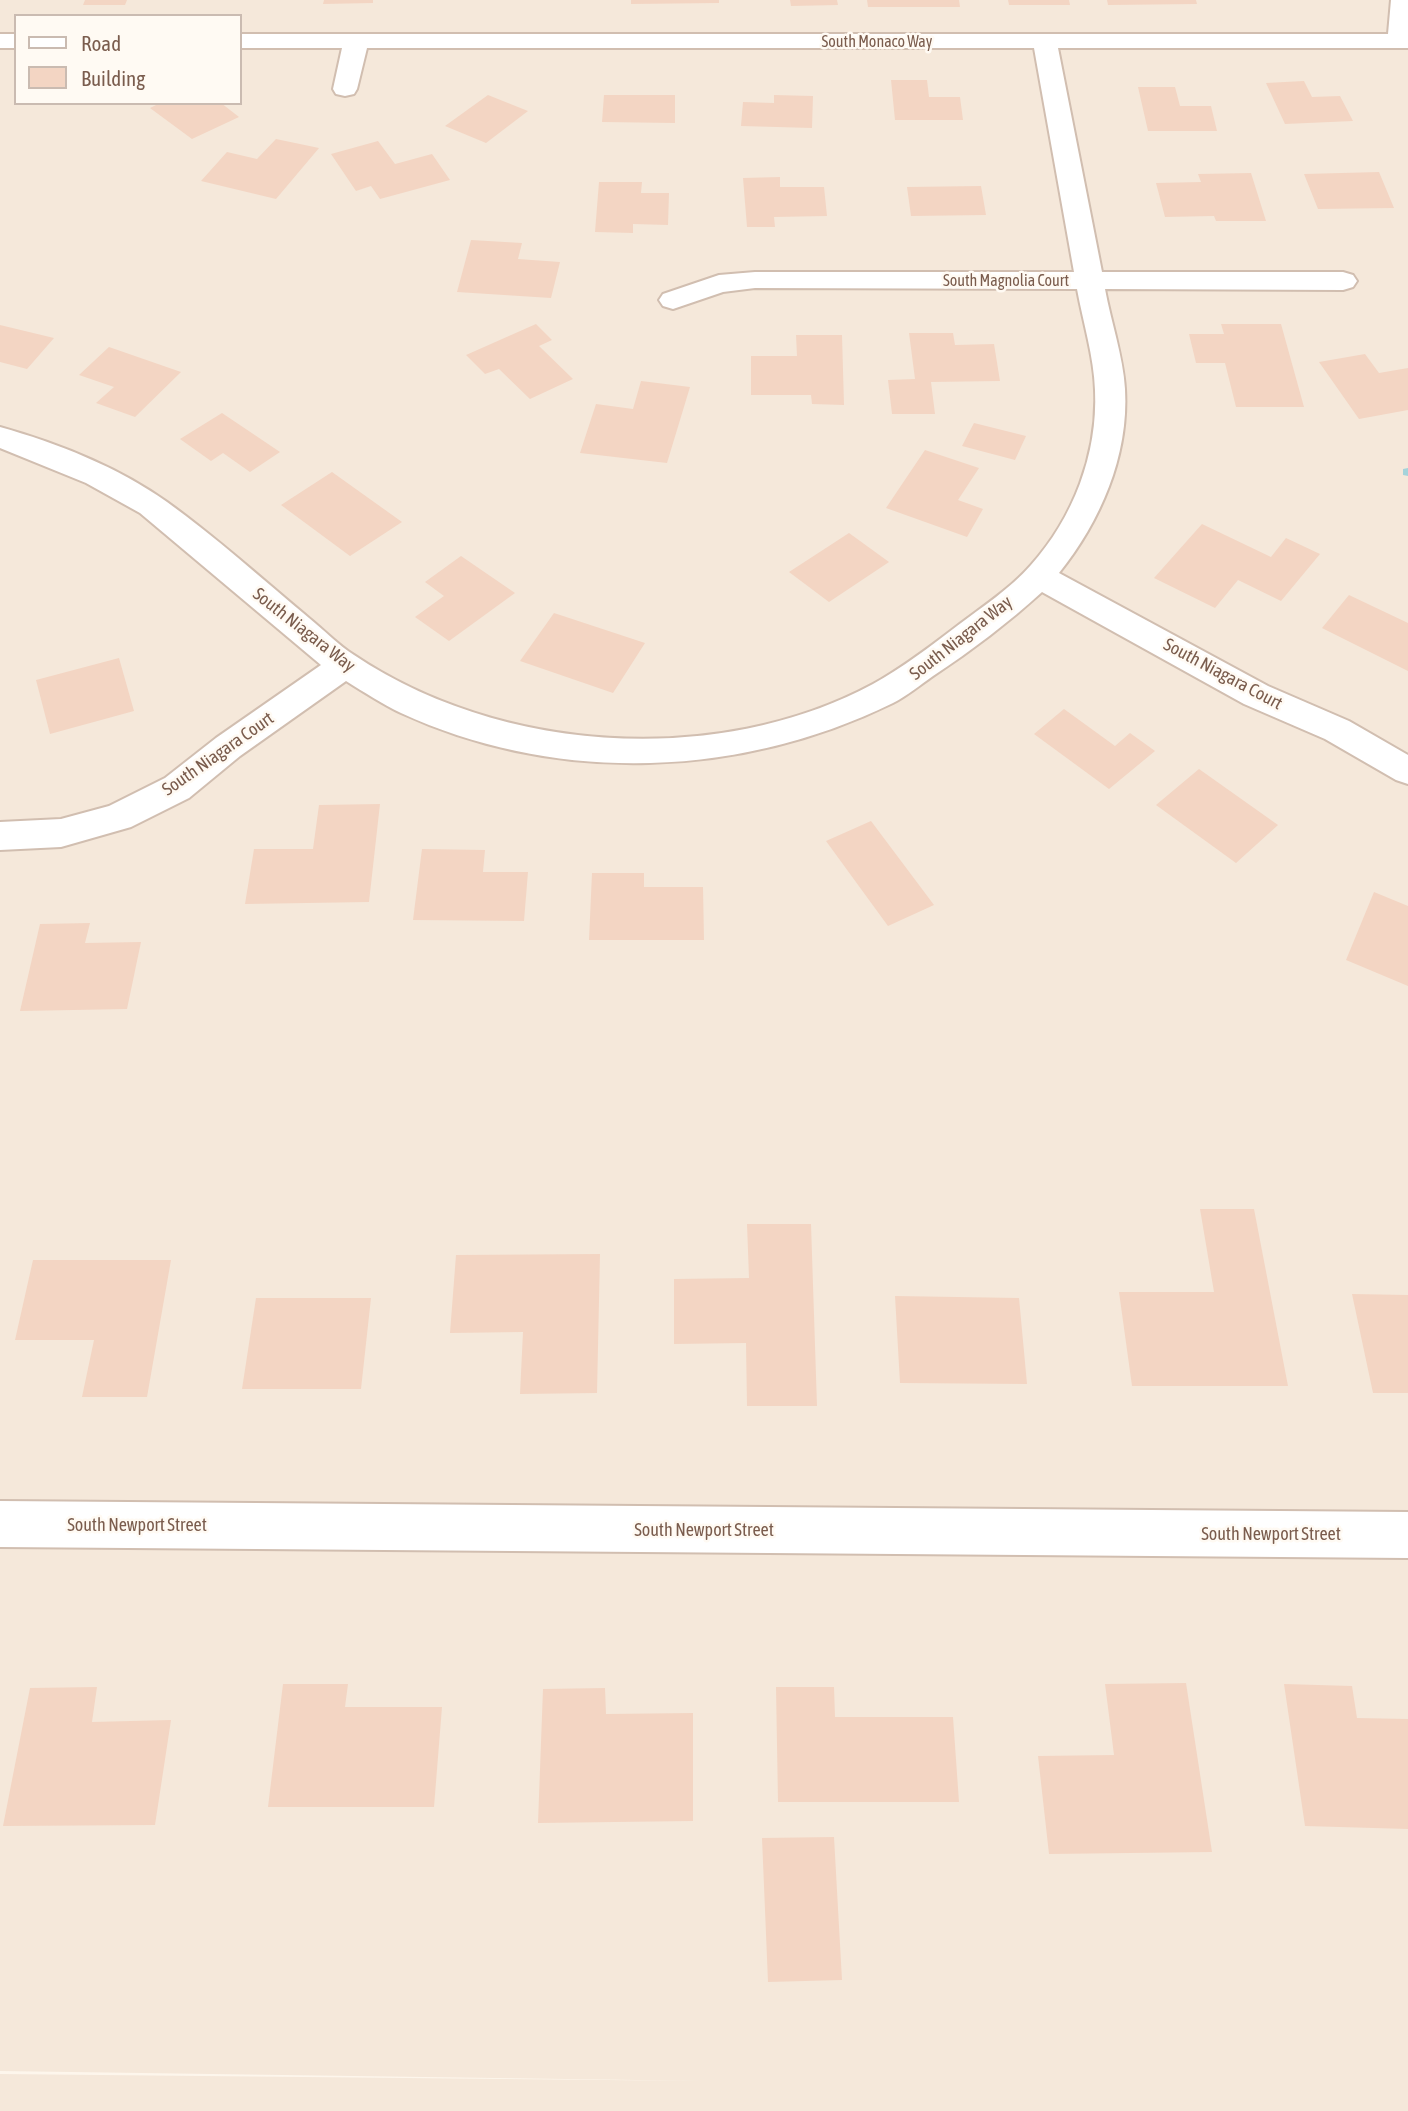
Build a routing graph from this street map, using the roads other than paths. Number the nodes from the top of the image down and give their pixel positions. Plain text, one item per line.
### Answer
1 (1403, 0) edge
2 (242, 41) edge
3 (356, 41) junction
4 (1403, 41) edge
5 (1045, 42) junction
6 (345, 89) dead end
7 (1092, 281) junction
8 (1343, 281) dead end
9 (673, 300) dead end
10 (0, 437) edge
11 (1039, 576) junction
12 (345, 665) junction
13 (1408, 771) edge
14 (0, 836) edge
15 (0, 1524) edge
16 (1408, 1535) edge

1 - 4 street, South Monaco Way
2 - 3 street, South Monaco Way
3 - 5 street, South Monaco Way
3 - 6 street
4 - 5 street, South Monaco Way
5 - 7 street, South Niagara Way
7 - 8 street, South Magnolia Court
7 - 9 street, South Magnolia Court
7 - 11 street, South Niagara Way
10 - 12 street, South Niagara Way
11 - 12 street, South Niagara Way
11 - 13 street, South Niagara Court
12 - 14 street, South Niagara Court
15 - 16 street, South Newport Street

